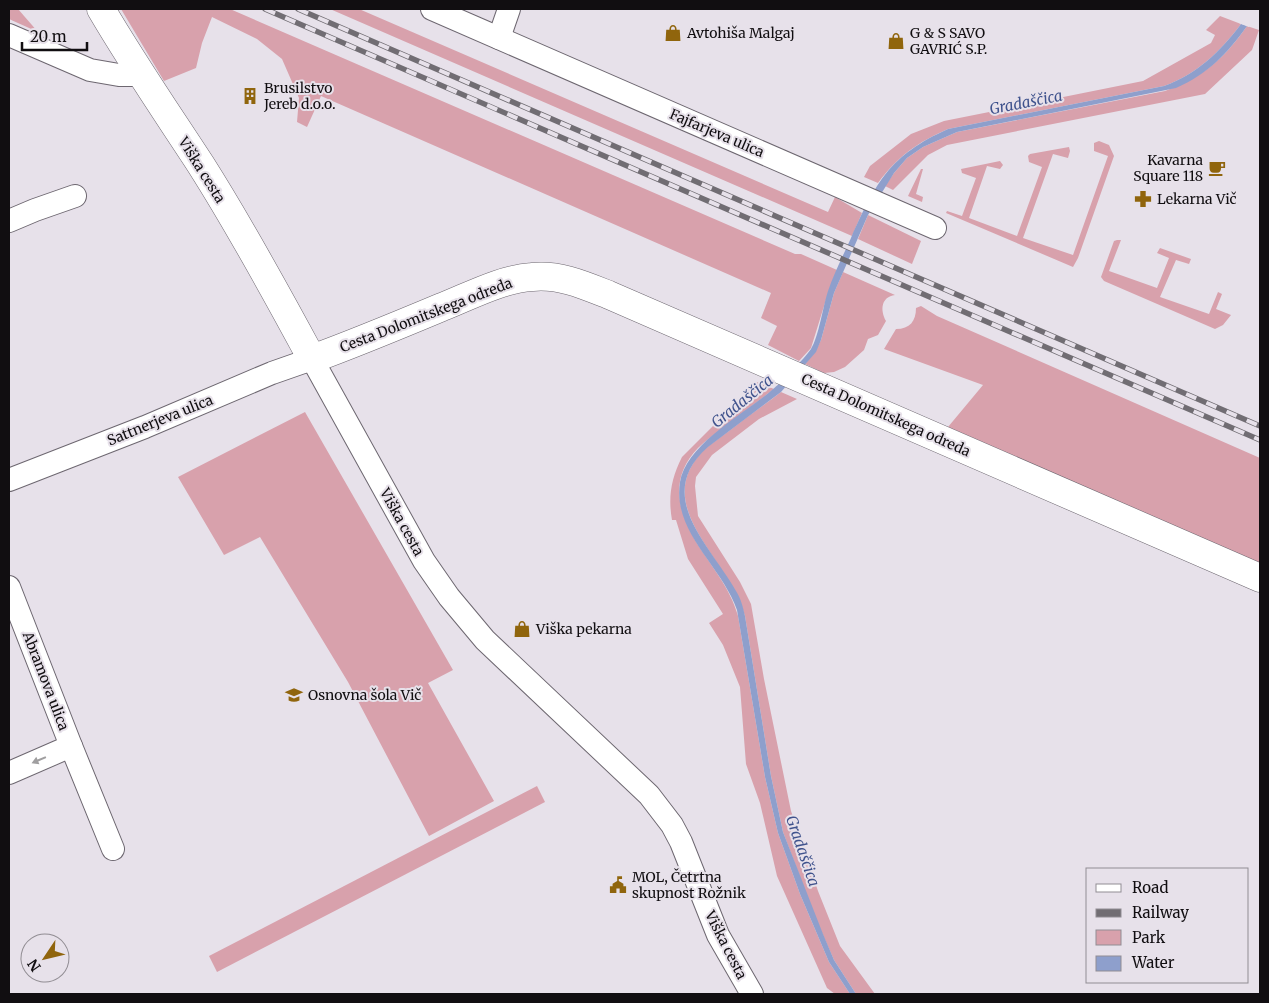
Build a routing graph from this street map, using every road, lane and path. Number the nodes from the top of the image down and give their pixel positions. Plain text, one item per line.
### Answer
1 (101, 9) edge
2 (432, 9) edge
3 (509, 9) edge
4 (9, 35) edge
5 (499, 38) junction
6 (142, 75) junction
7 (75, 196) dead end
8 (9, 221) edge
9 (935, 228) dead end
10 (312, 359) junction
11 (9, 480) edge
12 (1260, 578) edge
13 (9, 587) edge
14 (15, 622) edge
15 (71, 746) junction
16 (9, 773) edge
17 (112, 849) dead end
18 (752, 994) edge

1 - 6 street, Viška cesta
2 - 5 street, Fajfarjeva ulica
3 - 5 street
4 - 6 street
5 - 9 street, Fajfarjeva ulica
6 - 10 street, Viška cesta
7 - 8 street
10 - 11 street, Sattnerjeva ulica
10 - 12 street, Cesta Dolomitskega odreda
10 - 18 street, Viška cesta
13 - 14 street, Abramova ulica
14 - 15 street, Abramova ulica
15 -> 16 street, Abramova ulica
15 - 17 street, Abramova ulica

